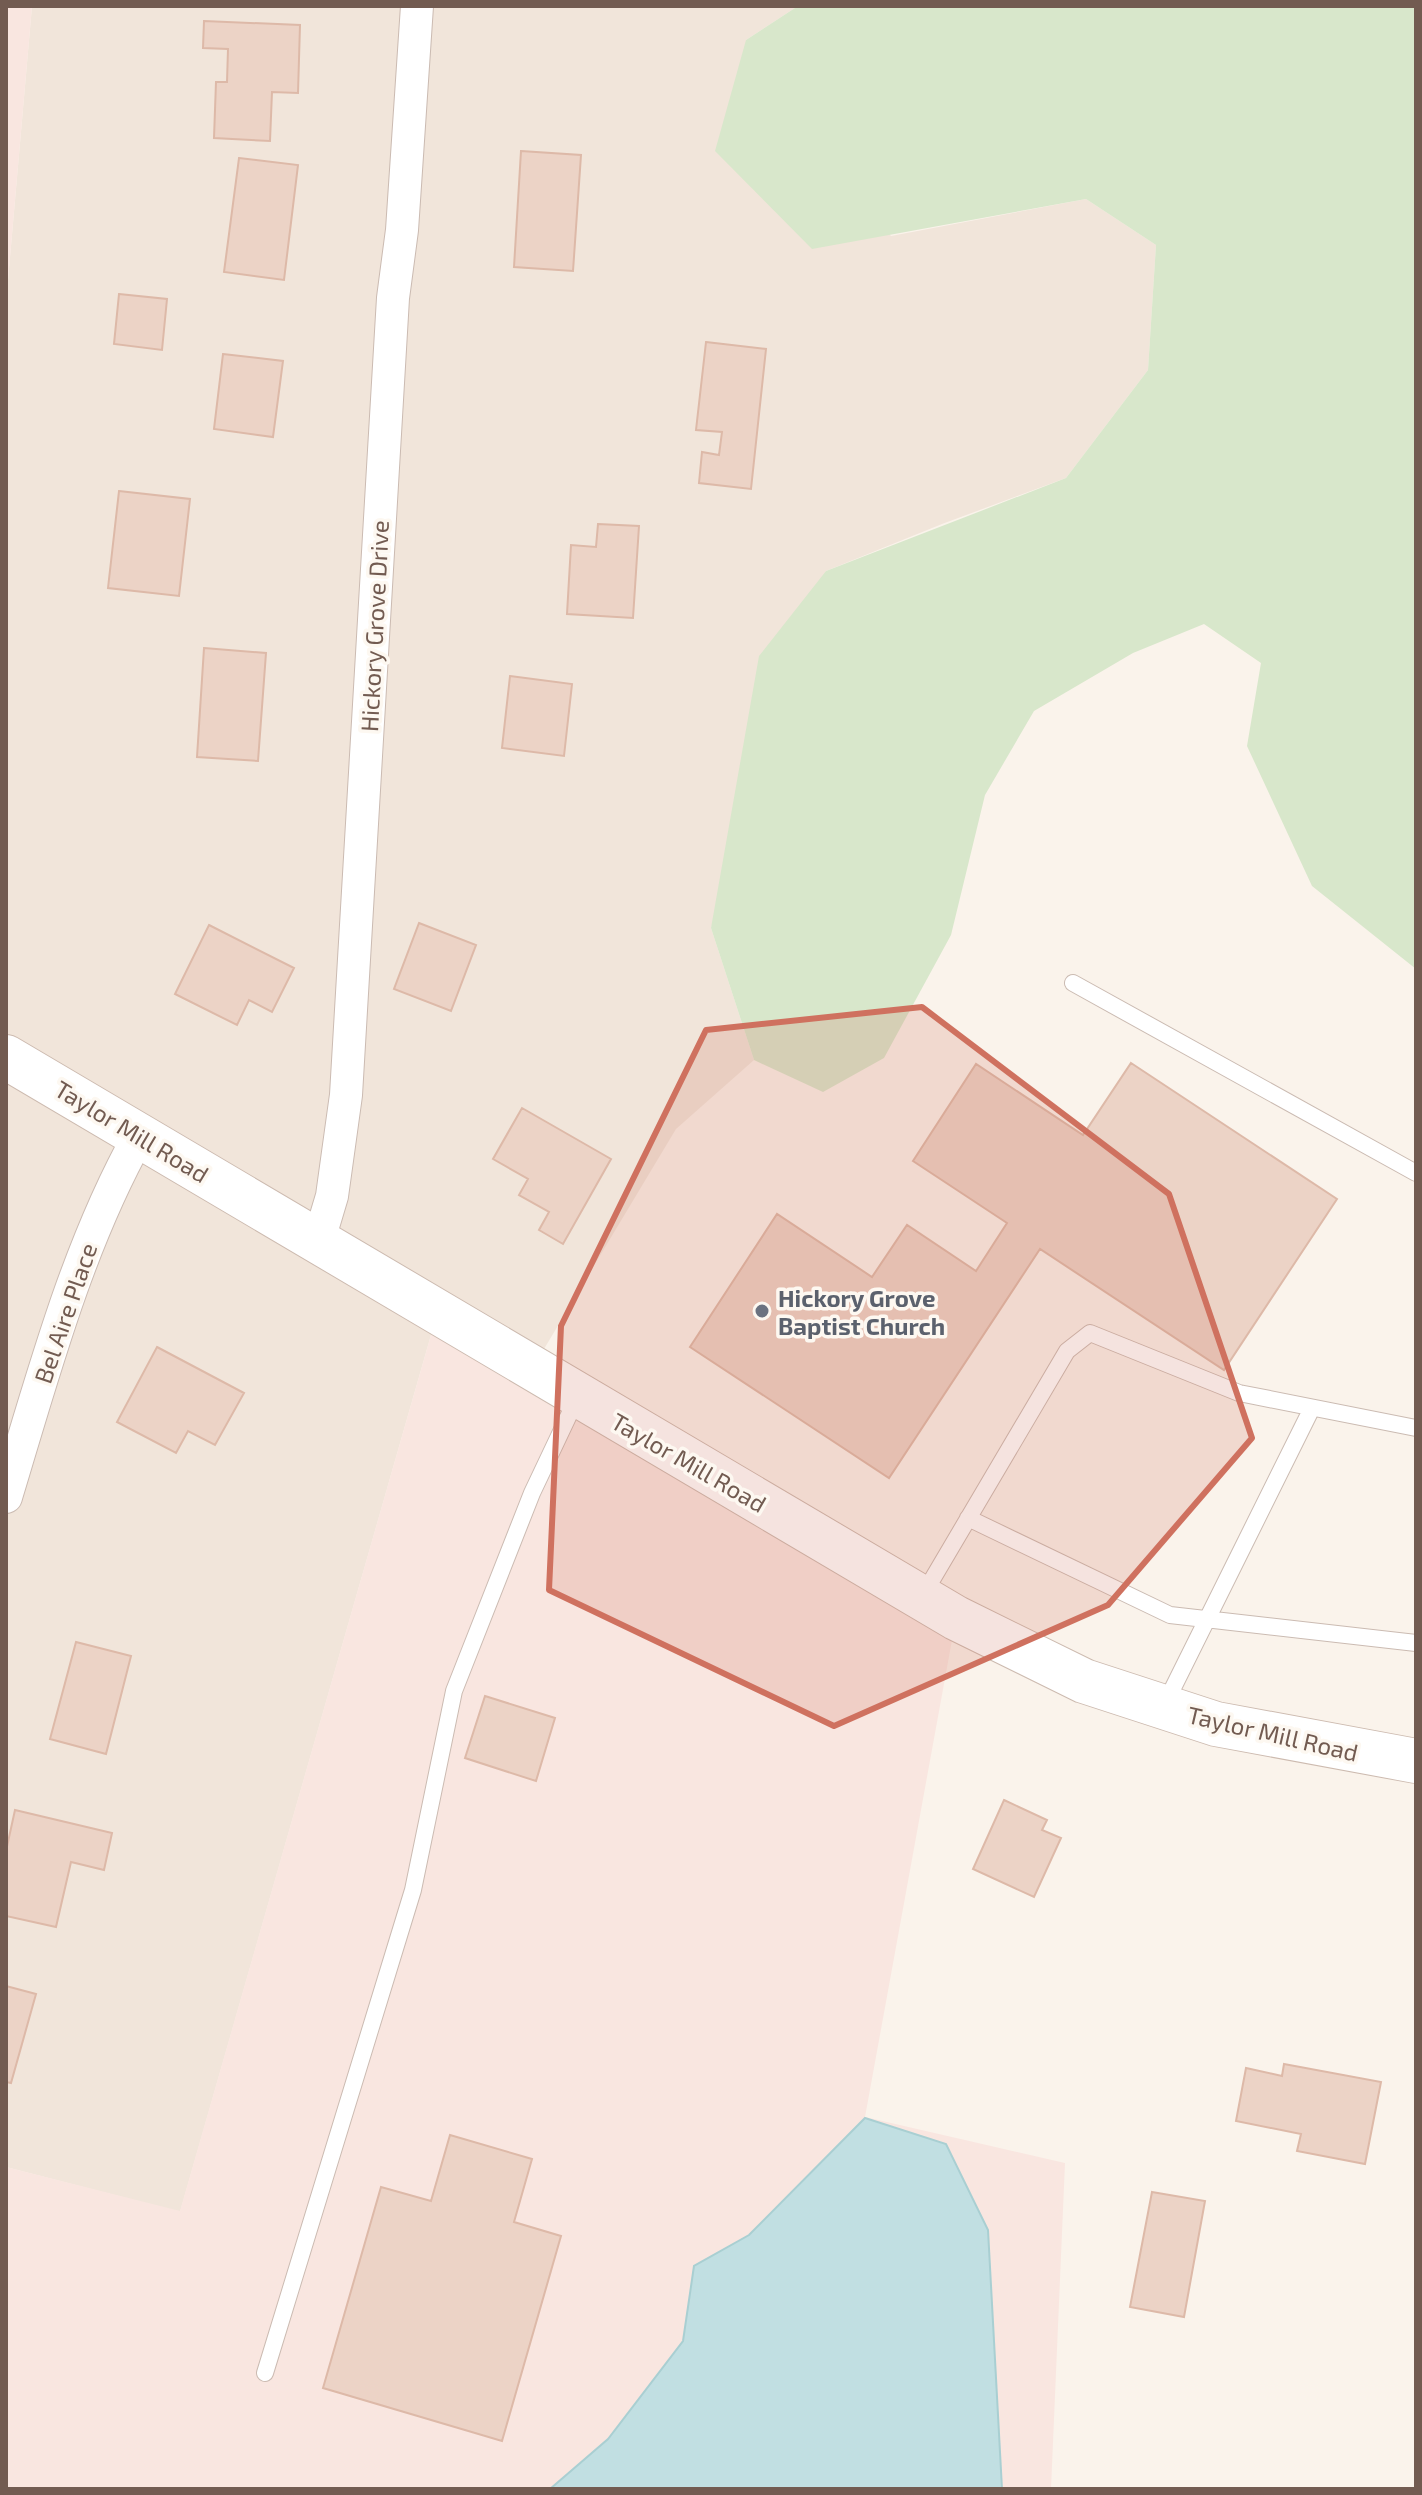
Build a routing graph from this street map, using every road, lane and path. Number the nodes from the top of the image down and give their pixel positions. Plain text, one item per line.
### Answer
1 (417, 6) edge
2 (1073, 983) dead end
3 (6, 1057) edge
4 (139, 1136) junction
5 (1416, 1173) edge
6 (318, 1243) junction
7 (577, 1396) junction
8 (1312, 1408) junction
9 (1416, 1428) edge
10 (6, 1497) edge
11 (968, 1518) junction
12 (921, 1597) junction
13 (1207, 1619) junction
14 (1416, 1643) edge
15 (1164, 1707) junction
16 (1416, 1761) edge
17 (265, 2373) dead end

1 - 6 street, Hickory Grove Drive
2 - 5 lane
3 - 4 main road, Taylor Mill Road
4 - 6 main road, Taylor Mill Road
4 - 10 street, Bel Aire Place
6 - 7 main road, Taylor Mill Road
7 - 12 main road, Taylor Mill Road
7 - 17 lane
8 - 9 lane
8 - 11 lane
8 - 13 lane
11 - 12 lane
11 - 13 lane
12 - 15 main road, Taylor Mill Road
13 - 14 lane
13 - 15 lane
15 - 16 main road, Taylor Mill Road

